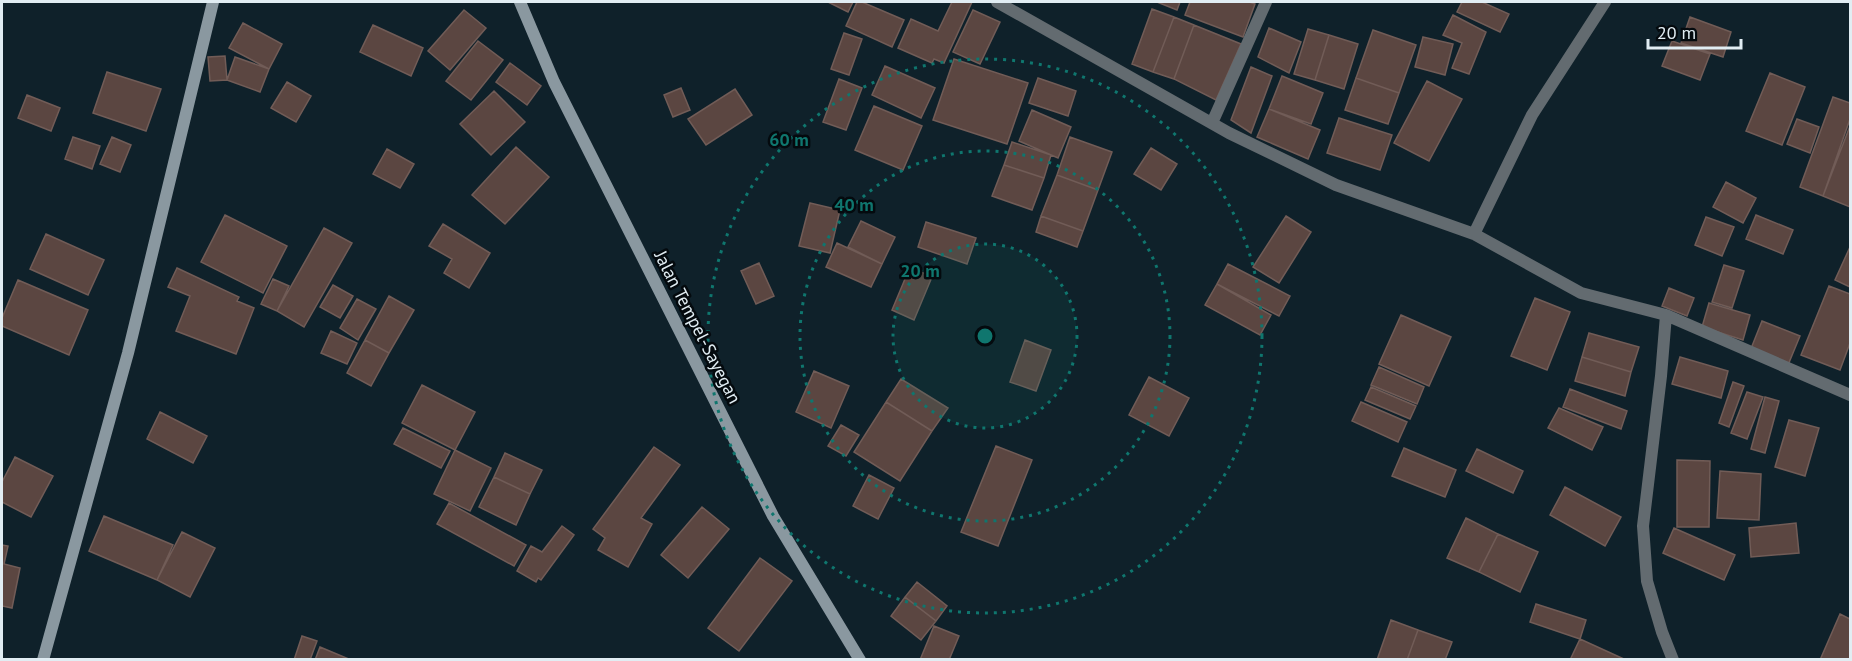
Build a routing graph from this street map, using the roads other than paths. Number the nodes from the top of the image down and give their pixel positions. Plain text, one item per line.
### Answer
1 (213, 2) edge
2 (520, 2) edge
3 (997, 2) edge
4 (1266, 2) edge
5 (1605, 2) edge
6 (1212, 123) junction
7 (1474, 234) junction
8 (1666, 315) junction
9 (1851, 395) edge
10 (43, 660) edge
11 (860, 660) edge
12 (1673, 660) edge

1 - 10 main road
2 - 11 main road, Jalan Tempel-Sayegan
3 - 6 street
4 - 6 street
5 - 7 street
6 - 7 street
7 - 8 street
8 - 9 street
8 - 12 street

